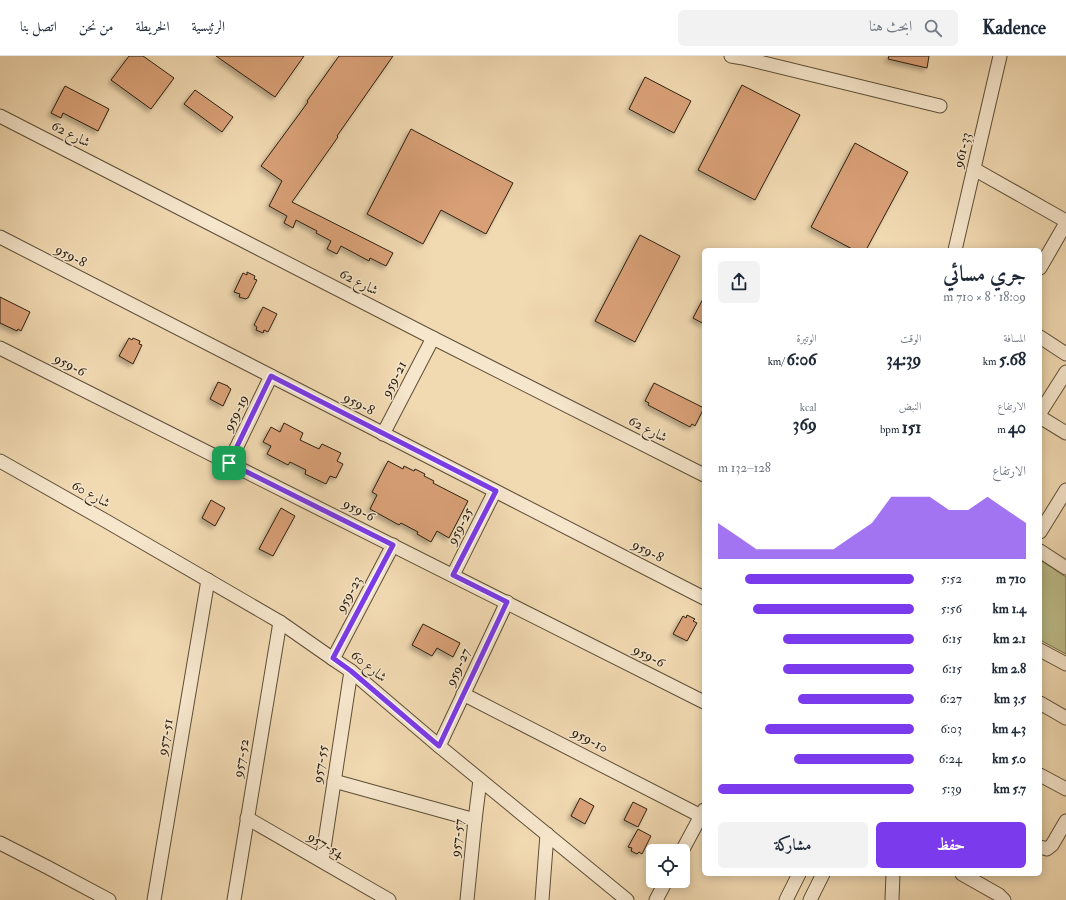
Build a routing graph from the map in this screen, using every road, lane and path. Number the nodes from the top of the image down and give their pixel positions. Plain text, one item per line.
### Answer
1 (731, 56) edge
2 (1000, 56) edge
3 (940, 106) dead end
4 (0, 116) edge
5 (974, 169) junction
6 (1066, 222) edge
7 (0, 237) edge
8 (955, 248) edge
9 (1042, 264) edge
10 (433, 338) junction
11 (1042, 338) edge
12 (0, 348) edge
13 (1066, 354) edge
14 (1066, 372) edge
15 (271, 376) junction
16 (1042, 410) edge
17 (1042, 418) edge
18 (383, 434) junction
19 (1066, 434) edge
20 (0, 461) edge
21 (229, 463) junction
22 (702, 474) edge
23 (1066, 490) edge
24 (496, 491) junction
25 (1042, 529) edge
26 (393, 545) junction
27 (1042, 552) edge
28 (1066, 568) edge
29 (453, 575) junction
30 (208, 580) junction
31 (702, 597) edge
32 (507, 602) junction
33 (280, 622) junction
34 (1042, 651) edge
35 (333, 658) junction
36 (1066, 664) edge
37 (351, 671) junction
38 (463, 694) junction
39 (702, 701) edge
40 (1042, 704) edge
41 (1066, 718) edge
42 (439, 746) junction
43 (1042, 776) edge
44 (480, 780) junction
45 (334, 781) junction
46 (1066, 789) edge
47 (702, 813) edge
48 (702, 815) edge
49 (247, 818) junction
50 (475, 820) junction
51 (1066, 821) edge
52 (547, 834) junction
53 (0, 843) edge
54 (686, 844) edge
55 (1044, 848) edge
56 (322, 861) junction
57 (798, 876) edge
58 (822, 876) edge
59 (893, 876) edge
60 (966, 876) edge
61 (662, 888) edge
62 (623, 898) edge
63 (109, 900) edge
64 (154, 900) edge
65 (234, 900) edge
66 (389, 900) edge
67 (467, 900) edge
68 (542, 900) edge
69 (656, 900) edge
70 (786, 900) edge
71 (810, 900) edge
72 (892, 900) edge
73 (1004, 900) edge

1 - 3 street
2 - 5 street, 961-33
4 - 10 street, شارع 62
5 - 6 street
5 - 8 street, 961-33
6 - 9 street
7 - 15 street, 959-8
10 - 18 street, 959-21
10 - 22 street, شارع 62
11 - 13 street
12 - 21 street, 959-6
14 - 16 street
15 - 18 street, 959-8
15 - 21 street, 959-19
17 - 19 street
18 - 24 street, 959-8
20 - 30 street, شارع 60
21 - 26 street, 959-6
23 - 25 street
24 - 29 street, 959-25
24 - 31 street, 959-8
26 - 29 street, 959-6
26 - 35 street, 959-23
27 - 28 street
29 - 32 street, 959-6
30 - 33 street, شارع 60
30 - 64 street, 957-51
32 - 38 street, 959-27
32 - 39 street, 959-6
33 - 35 street, شارع 60
33 - 49 street, 957-52
34 - 36 street
35 - 37 street, شارع 60
37 - 42 street, شارع 60
37 - 45 street, 957-55
38 - 42 street, 959-27
38 - 47 street, 959-10
40 - 41 street
42 - 44 street, شارع 60
43 - 46 street
44 - 50 street, 957-57
44 - 52 street, شارع 60
45 - 50 street
45 - 56 street, 957-55
48 - 54 street
49 - 56 street, 957-54
49 - 65 street, 957-52
50 - 67 street, 957-57
51 - 55 street
52 - 62 street, شارع 60
52 - 68 street
53 - 63 street
56 - 66 street, 957-54
57 - 70 street
58 - 71 street
59 - 72 street
60 - 73 street
61 - 69 street

